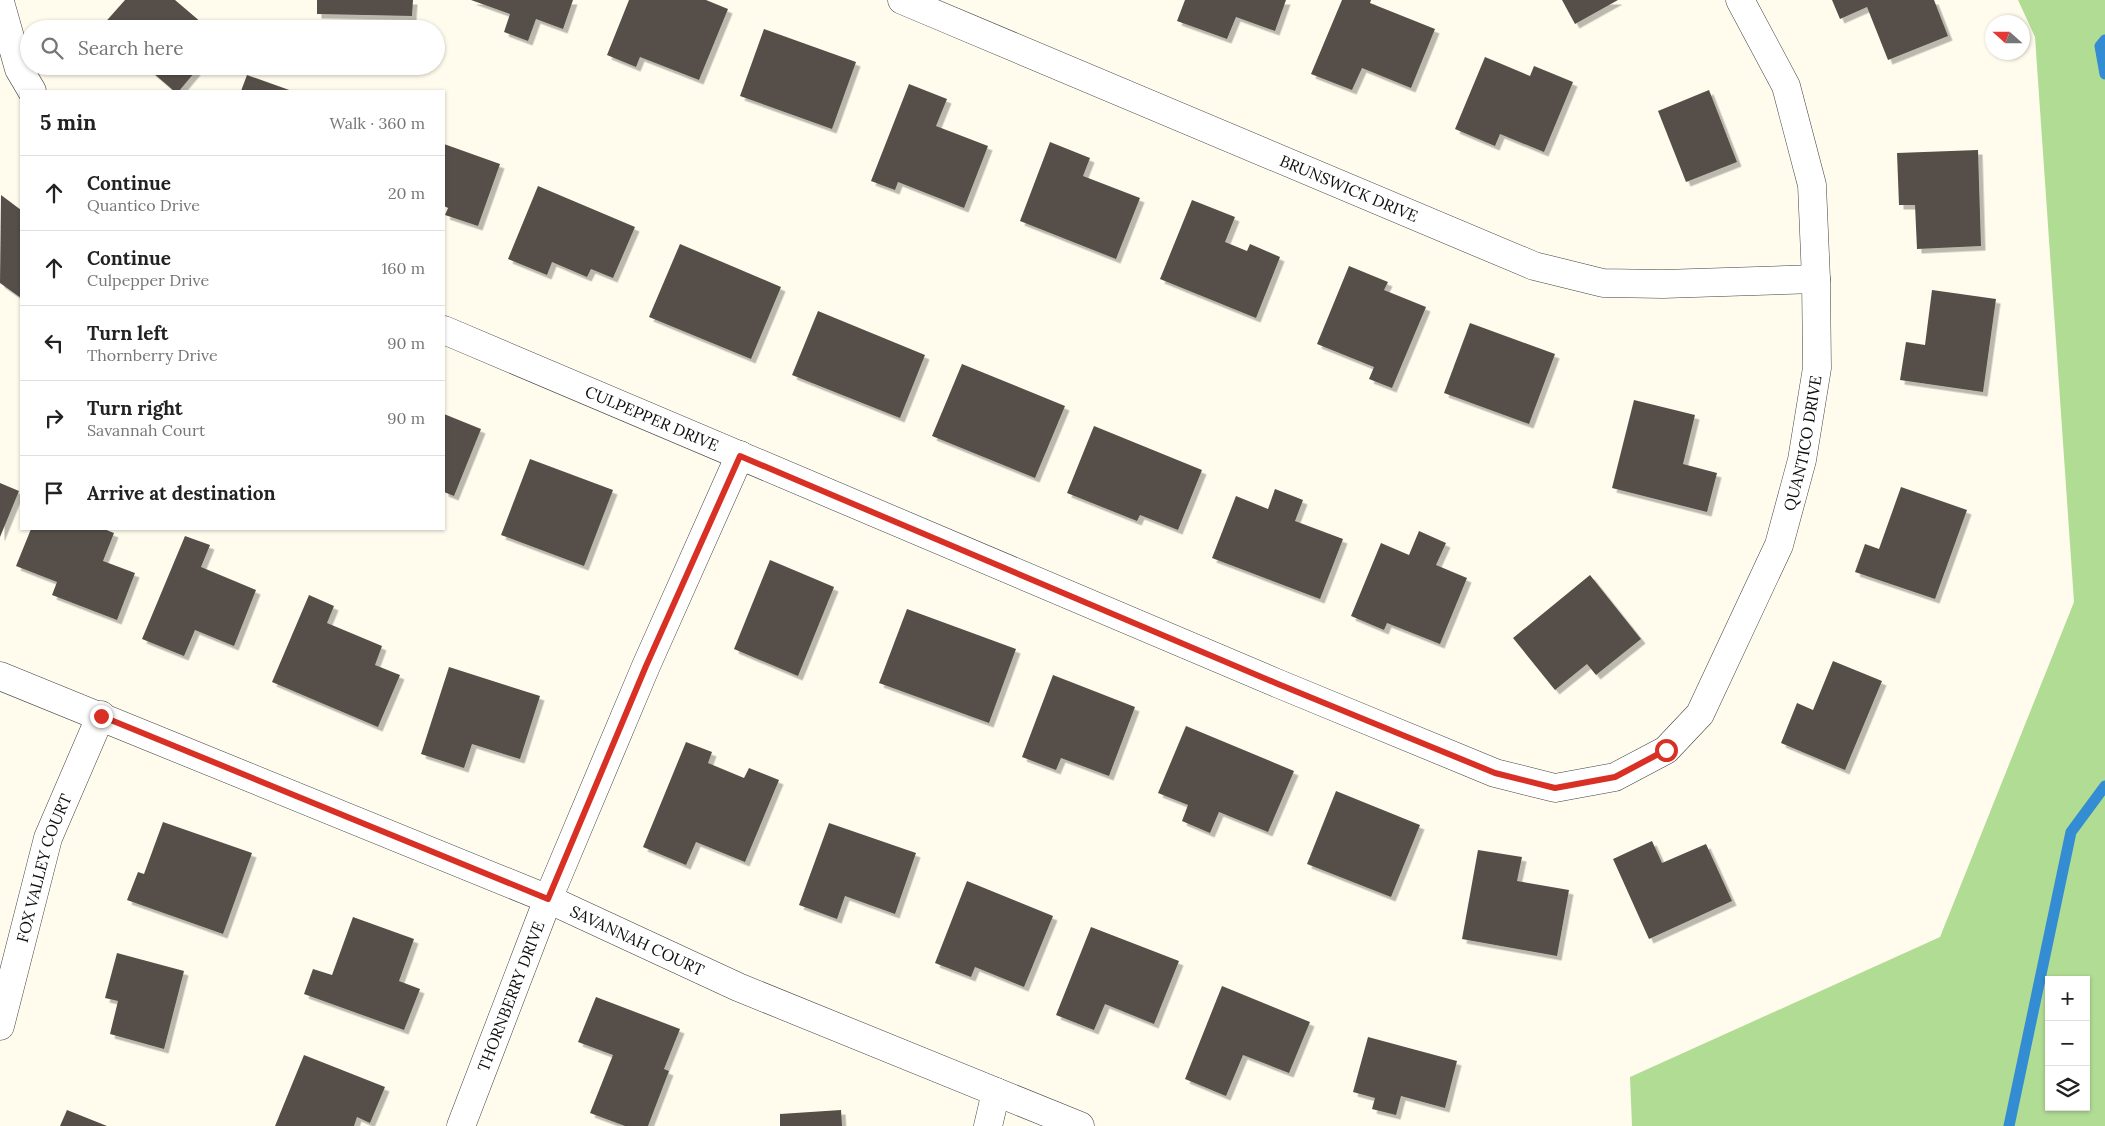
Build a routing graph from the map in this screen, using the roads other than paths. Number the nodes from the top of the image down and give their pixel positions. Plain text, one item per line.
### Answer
1 (902, 0) edge
2 (1740, 0) edge
3 (0, 2) edge
4 (20, 71) edge
5 (23, 75) edge
6 (31, 90) edge
7 (1816, 279) junction
8 (445, 330) edge
9 (740, 456) junction
10 (0, 676) edge
11 (101, 716) junction
12 (1555, 788) joint
13 (548, 899) junction
14 (0, 1026) edge
15 (996, 1092) junction
16 (461, 1126) edge
17 (988, 1126) edge
18 (1080, 1126) edge

1 - 7 street, BRUNSWICK DRIVE
2 - 7 street, QUANTICO DRIVE
3 - 4 street
5 - 6 street
7 - 12 street, QUANTICO DRIVE
8 - 9 street, CULPEPPER DRIVE
9 - 12 street, CULPEPPER DRIVE
9 - 13 street, THORNBERRY DRIVE
10 - 11 street, SAVANNAH COURT
11 - 13 street, SAVANNAH COURT
11 - 14 street, FOX VALLEY COURT
13 - 15 street, SAVANNAH COURT
13 - 16 street, THORNBERRY DRIVE
15 - 17 street
15 - 18 street, SAVANNAH COURT

